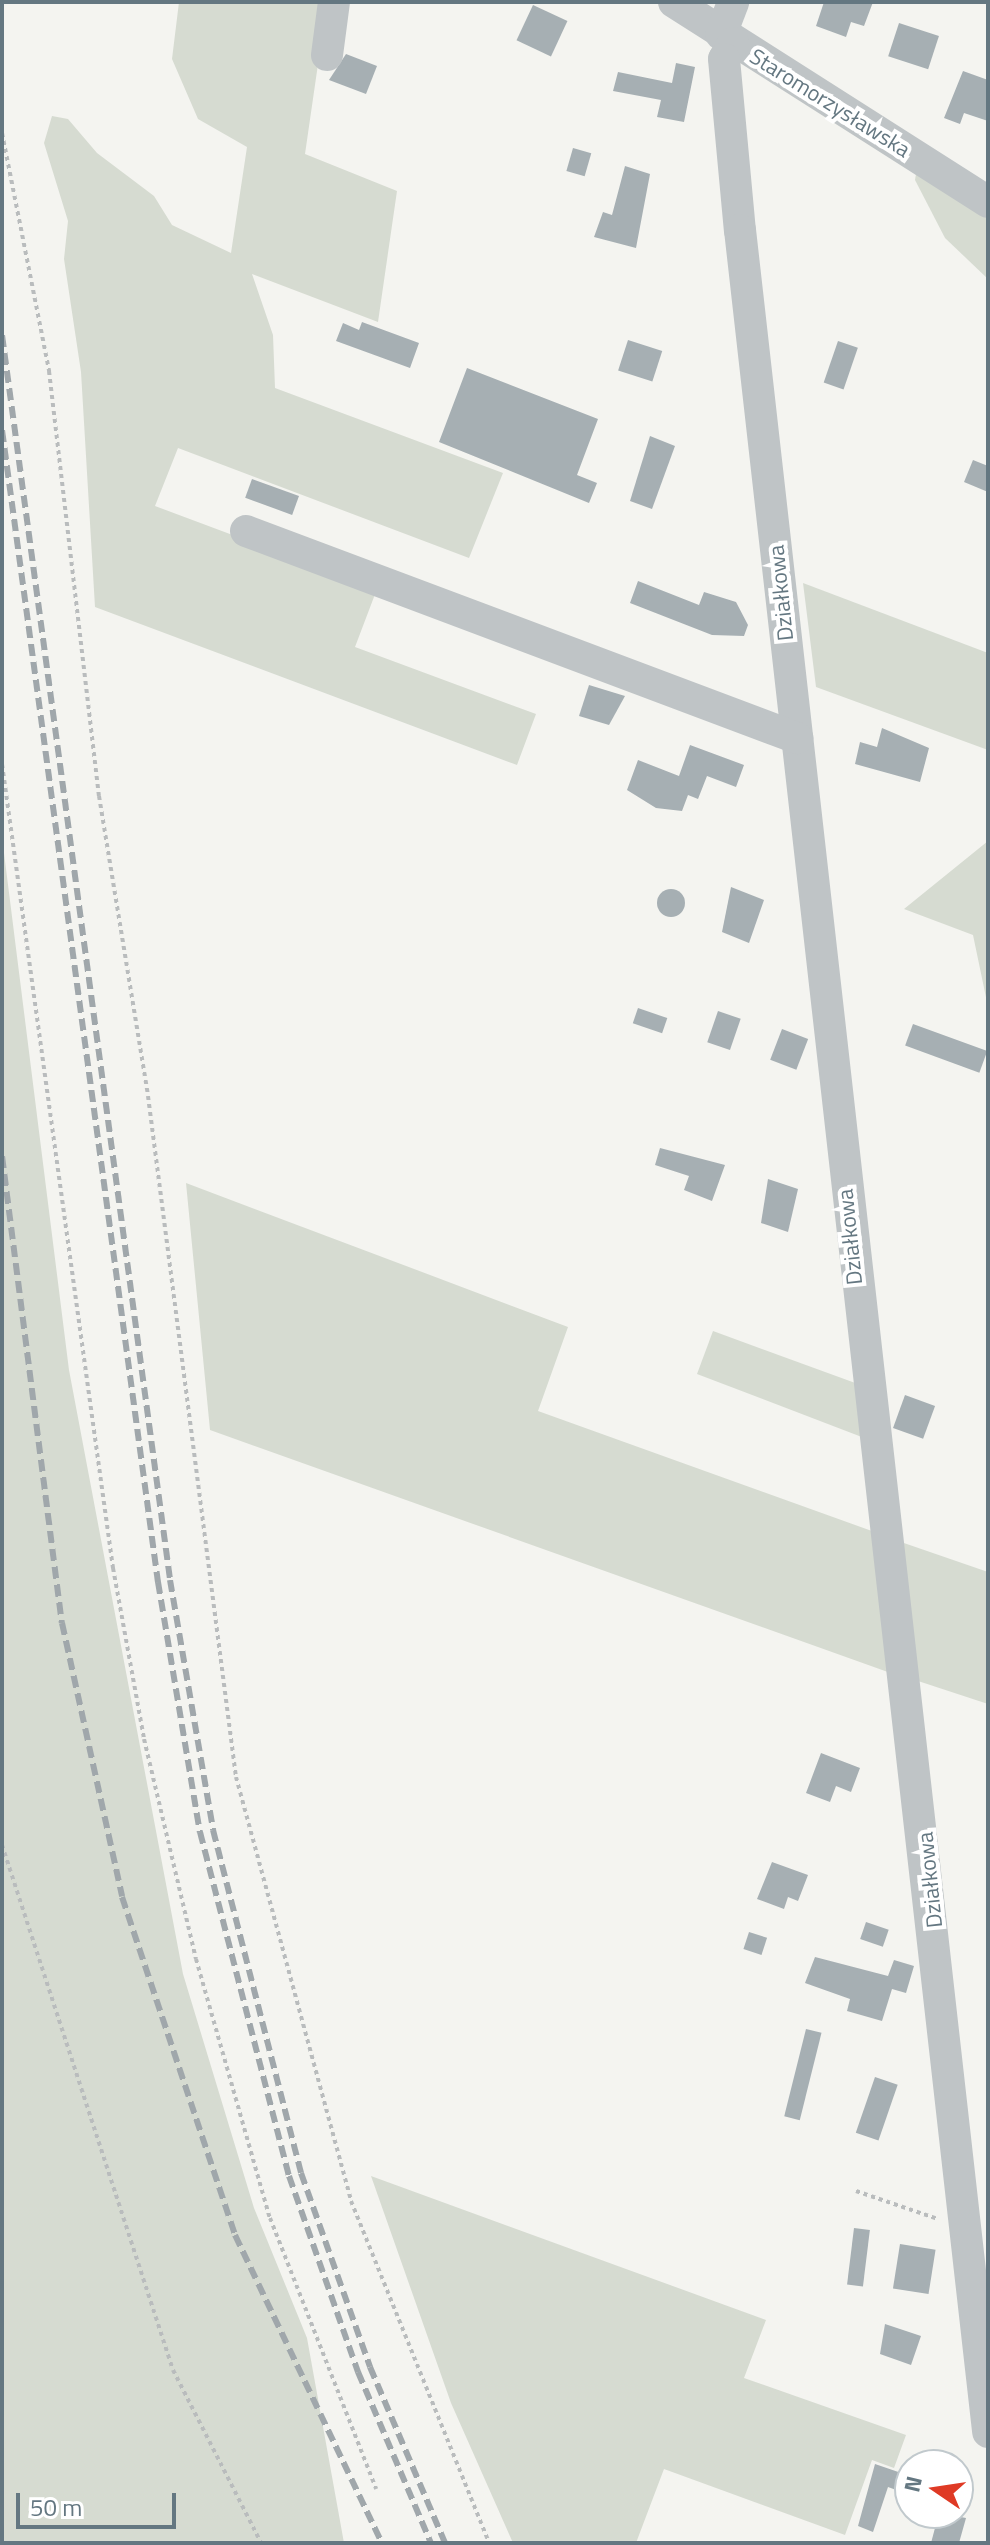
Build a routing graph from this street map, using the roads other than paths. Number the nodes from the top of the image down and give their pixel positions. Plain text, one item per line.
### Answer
1 (334, 2) edge
2 (674, 2) edge
3 (733, 2) edge
4 (727, 39) junction
5 (327, 55) dead end
6 (988, 202) edge
7 (246, 531) dead end
8 (797, 738) junction
9 (973, 2214) edge
10 (988, 2432) edge

1 - 5 street
2 - 4 street, Staromorzysławska
3 - 4 street, Działkowa
4 - 6 street, Staromorzysławska
4 - 8 street, Działkowa
7 - 8 street
8 - 9 street, Działkowa
9 - 10 street, Działkowa

